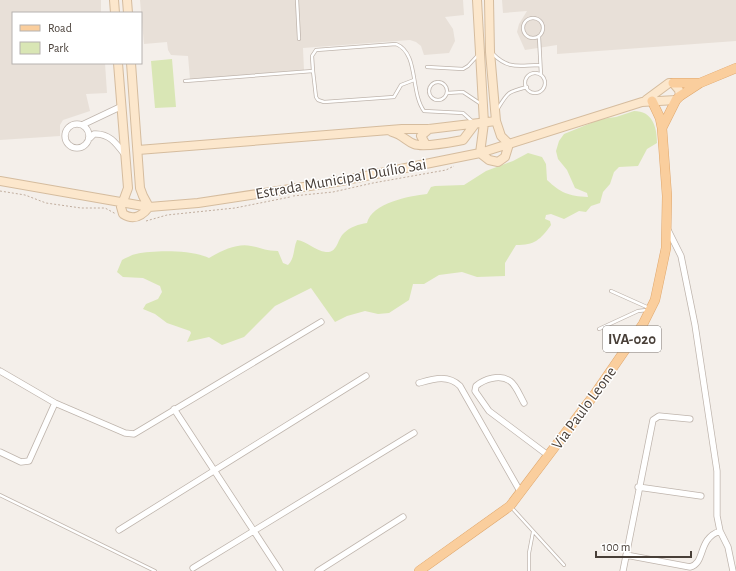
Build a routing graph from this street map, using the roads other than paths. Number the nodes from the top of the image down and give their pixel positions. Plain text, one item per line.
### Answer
1 (114, 0) edge
2 (127, 0) edge
3 (297, 0) edge
4 (477, 0) edge
5 (489, 0) edge
6 (115, 12) edge
7 (128, 12) edge
8 (540, 36) junction
9 (300, 39) dead end
10 (490, 52) junction
11 (479, 54) junction
12 (118, 64) edge
13 (131, 64) edge
14 (540, 65) junction
15 (427, 67) dead end
16 (736, 68) edge
17 (313, 71) junction
18 (541, 75) junction
19 (414, 80) junction
20 (185, 81) dead end
21 (673, 83) junction
22 (700, 83) junction
23 (526, 87) junction
24 (663, 88) junction
25 (447, 93) junction
26 (678, 98) junction
27 (666, 100) junction
28 (652, 101) junction
29 (642, 102) junction
30 (483, 106) junction
31 (120, 107) junction
32 (134, 112) junction
33 (496, 117) junction
34 (484, 123) junction
35 (475, 124) junction
36 (82, 125) junction
37 (459, 125) junction
38 (662, 128) junction
39 (429, 129) junction
40 (389, 131) junction
41 (468, 134) junction
42 (90, 138) junction
43 (509, 144) junction
44 (426, 145) junction
45 (138, 150) junction
46 (480, 153) junction
47 (125, 155) junction
48 (140, 176) junction
49 (127, 178) junction
50 (0, 181) edge
51 (122, 202) junction
52 (149, 207) junction
53 (667, 228) junction
54 (611, 291) dead end
55 (651, 310) junction
56 (321, 322) dead end
57 (599, 329) dead end
58 (0, 372) edge
59 (366, 376) dead end
60 (419, 383) dead end
61 (55, 403) junction
62 (524, 403) dead end
63 (174, 409) junction
64 (690, 419) dead end
65 (414, 433) dead end
66 (0, 452) edge
67 (549, 456) junction
68 (215, 470) junction
69 (638, 487) junction
70 (521, 493) junction
71 (0, 495) edge
72 (701, 496) dead end
73 (510, 506) junction
74 (403, 517) dead end
75 (119, 530) dead end
76 (254, 530) junction
77 (533, 531) junction
78 (720, 531) junction
79 (626, 555) junction
80 (564, 565) dead end
81 (193, 568) dead end
82 (155, 571) edge
83 (280, 571) edge
84 (318, 571) edge
85 (419, 571) edge
86 (529, 571) edge
87 (623, 571) edge
88 (733, 571) edge

1 - 6 street
2 - 7 street
3 - 9 lane
4 - 11 street
5 - 10 street
8 - 8 lane
8 - 14 lane
10 - 11 street
10 - 14 lane
10 - 33 street
11 - 15 lane
11 - 30 street
12 - 31 street
13 - 32 street
14 - 18 lane
16 - 22 main road
17 - 19 lane
17 - 19 lane
17 - 20 lane
18 - 23 lane
18 - 23 lane
19 - 35 lane
21 - 22 main road
21 - 24 street
21 - 26 street
22 - 26 main road
23 - 33 lane
24 - 27 street
24 - 29 street
25 - 25 lane
25 - 30 lane
26 - 27 street, Estrada Municipal Duílio Sai
26 - 38 main road, Via Paulo Leone / IVA-020
27 - 28 street, Estrada Municipal Duílio Sai
28 - 29 street, Estrada Municipal Duílio Sai
28 - 38 main road
29 - 43 street, Estrada Municipal Duílio Sai
30 - 34 street
31 - 32 street
31 - 36 street
31 - 47 street
32 - 45 street
33 - 34 street
33 - 43 street
34 - 35 street
34 - 46 street
35 - 37 street
35 - 41 street
36 - 42 street
36 - 42 street
37 - 39 street
37 - 41 street
38 - 53 main road, Via Paulo Leone / IVA-020
39 - 40 street
39 - 44 street
40 - 44 street
40 - 45 street
41 - 44 street
42 - 47 street
43 - 46 street, Estrada Municipal Duílio Sai
43 - 46 street
45 - 48 street
46 - 52 street, Estrada Municipal Duílio Sai
47 - 49 street
48 - 49 street
48 - 52 street
49 - 51 street
50 - 51 street, Estrada Municipal Duílio Sai
51 - 52 street, Estrada Municipal Duílio Sai
51 - 52 street
53 - 55 main road, Via Paulo Leone / IVA-020
53 - 78 street
54 - 55 lane
55 - 57 lane
55 - 67 main road, Via Paulo Leone / IVA-020
56 - 63 street
58 - 61 street
59 - 68 street
60 - 70 street
61 - 63 street
61 - 66 street
62 - 67 street
63 - 68 street
64 - 69 street
65 - 76 street
67 - 70 main road, Via Paulo Leone / IVA-020
68 - 75 street
68 - 76 street
69 - 72 street
69 - 79 street
70 - 73 main road, Via Paulo Leone / IVA-020
71 - 82 lane
73 - 77 lane
73 - 85 main road, Via Paulo Leone / IVA-020
74 - 84 street
76 - 81 street
76 - 83 street
77 - 80 lane
77 - 86 lane
78 - 79 street
78 - 88 street
79 - 87 street

